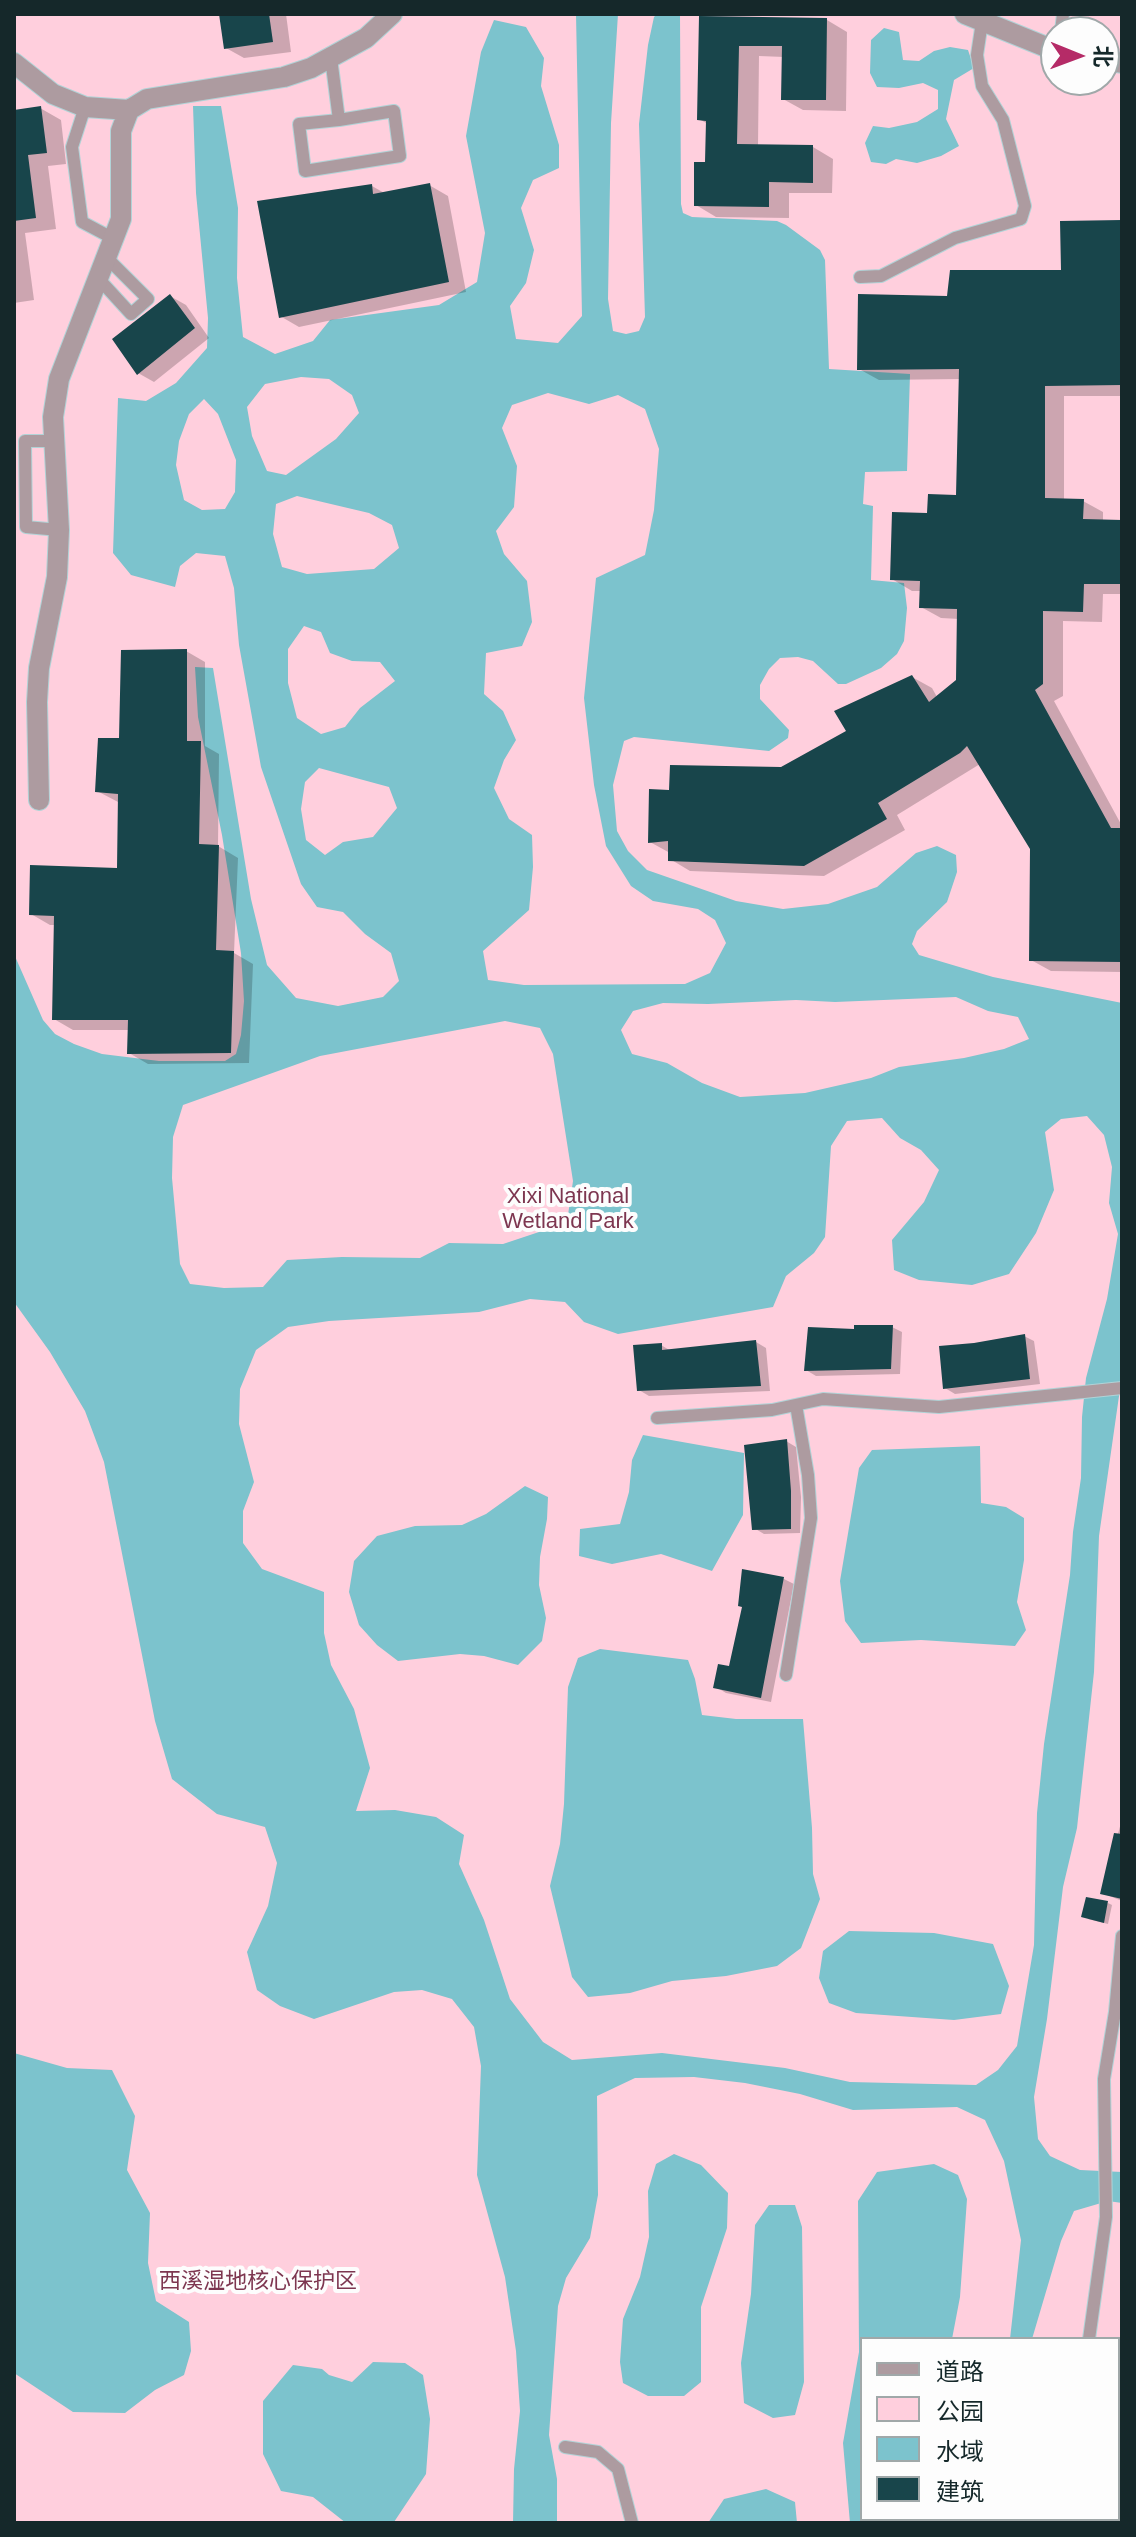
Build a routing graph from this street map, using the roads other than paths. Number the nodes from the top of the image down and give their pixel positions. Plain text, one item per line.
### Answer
1 (392, 14) edge
2 (973, 18) edge
3 (1040, 45) edge
4 (331, 58) junction
5 (14, 63) edge
6 (85, 107) junction
7 (129, 110) junction
8 (339, 120) junction
9 (110, 248) junction
10 (860, 277) dead end
11 (98, 278) junction
12 (54, 441) junction
13 (59, 530) junction
14 (39, 800) dead end
15 (1122, 1388) edge
16 (796, 1405) junction
17 (657, 1418) dead end
18 (786, 1675) dead end
19 (1122, 1936) edge
20 (1089, 2337) edge
21 (565, 2447) dead end
22 (632, 2523) edge

1 - 4 street
2 - 3 street
2 - 10 lane
4 - 7 street
4 - 8 lane
5 - 6 street
6 - 7 street
6 - 9 lane
7 - 9 street
8 - 8 lane
9 - 11 street
9 - 11 lane
11 - 12 street
12 - 13 street
12 - 13 lane
13 - 14 street
15 - 16 lane
16 - 17 lane
16 - 18 lane
19 - 20 lane
21 - 22 lane

